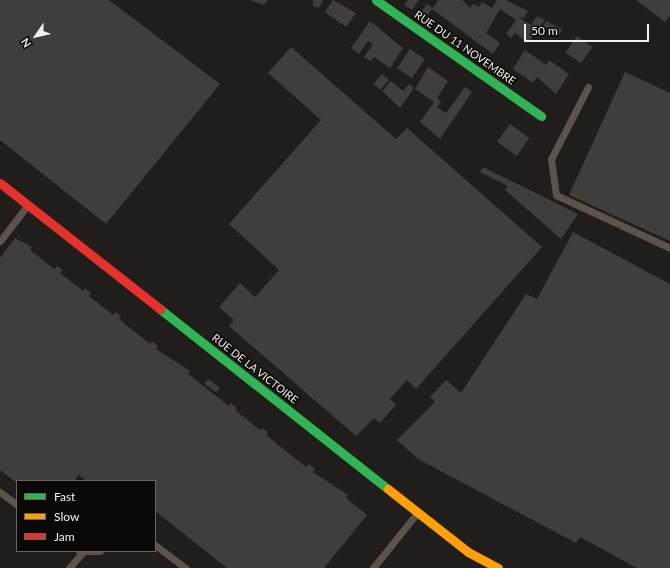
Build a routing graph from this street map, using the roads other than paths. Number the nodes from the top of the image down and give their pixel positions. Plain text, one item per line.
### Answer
1 (376, 0) edge
2 (588, 87) dead end
3 (541, 116) dead end
4 (0, 183) edge
5 (28, 205) junction
6 (0, 241) edge
7 (670, 248) edge
8 (0, 492) edge
9 (16, 504) edge
10 (418, 513) junction
11 (156, 546) edge
12 (81, 552) edge
13 (69, 568) edge
14 (186, 568) edge
15 (373, 568) edge
16 (498, 568) edge

1 - 3 street, RUE DU 11 NOVEMBRE
2 - 7 lane
4 - 5 street, RUE DE LA VICTOIRE
5 - 6 lane
5 - 10 street, RUE DE LA VICTOIRE
8 - 9 lane
10 - 15 lane
10 - 16 street, RUE DE LA VICTOIRE
11 - 14 lane
12 - 13 lane

